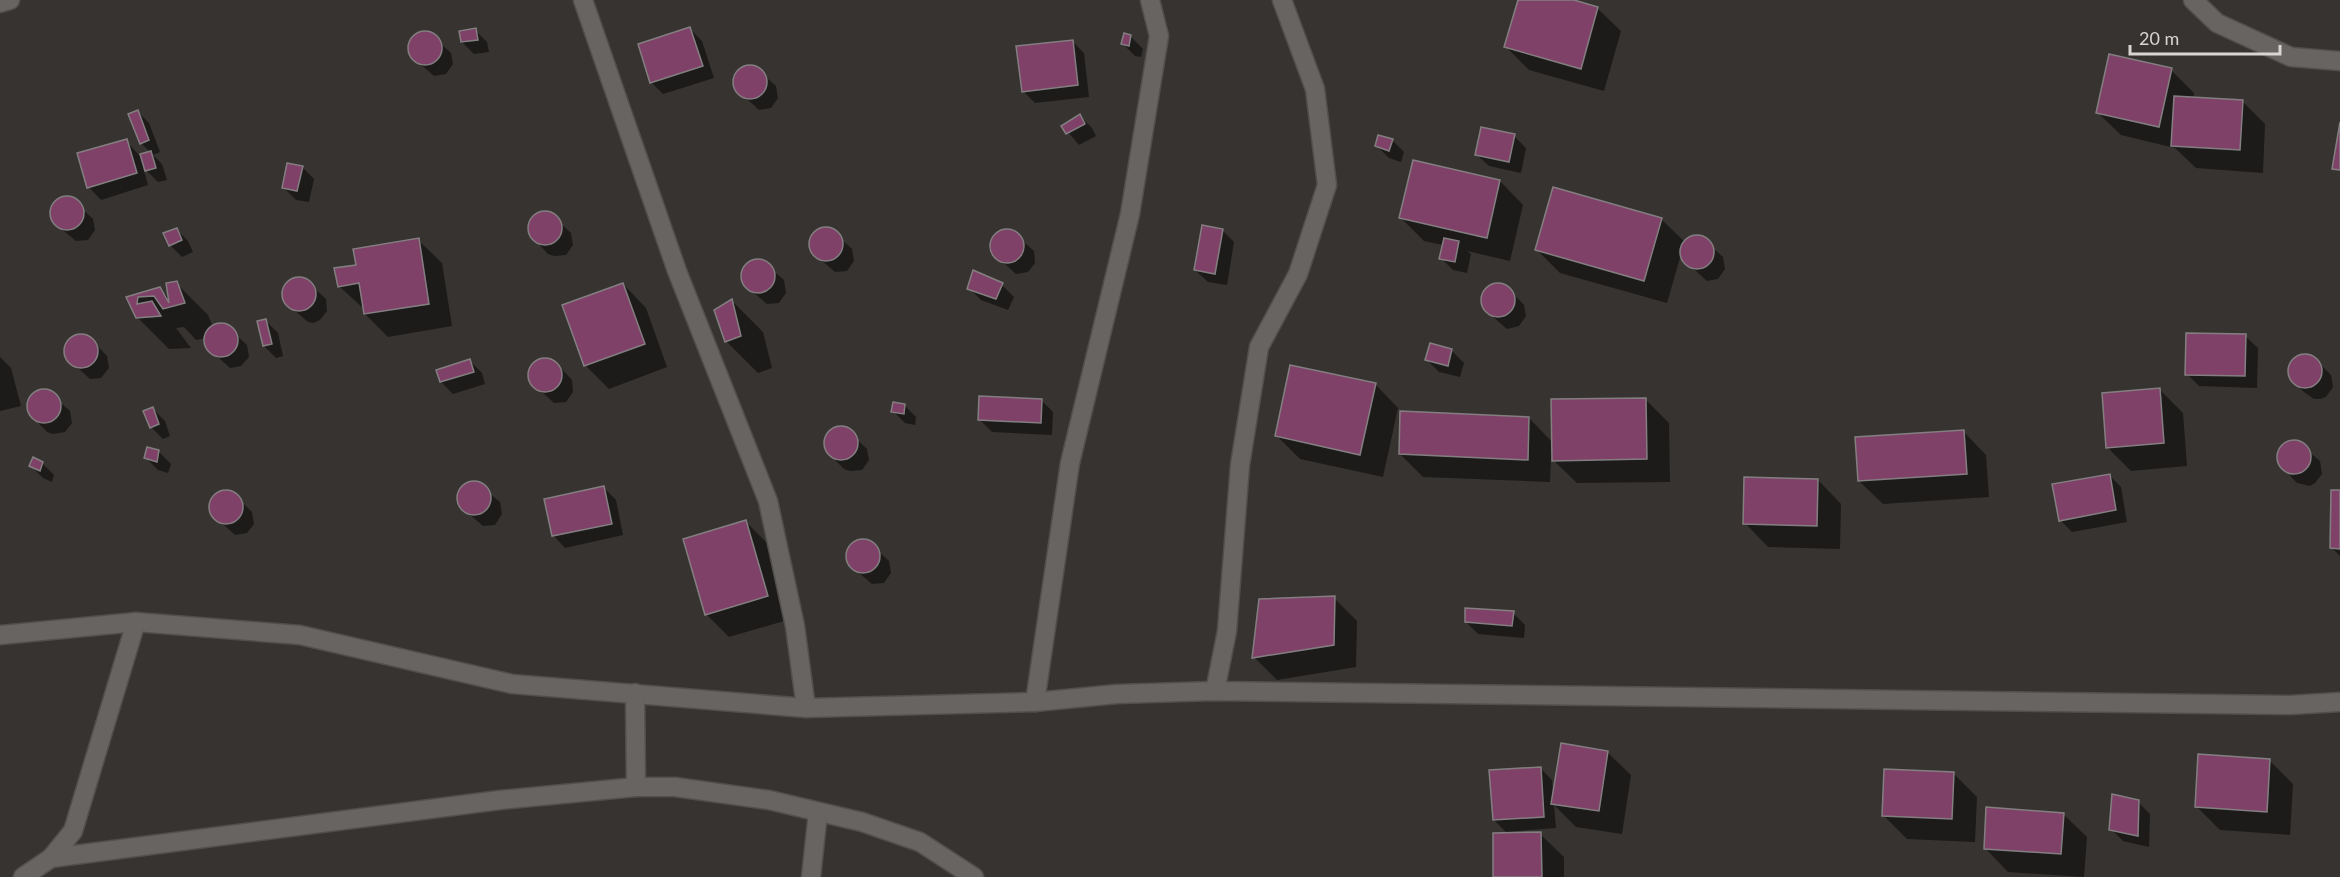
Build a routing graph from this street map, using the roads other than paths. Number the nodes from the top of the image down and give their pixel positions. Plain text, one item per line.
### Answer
1 (10, 0) edge
2 (583, 0) edge
3 (1150, 0) edge
4 (1282, 0) edge
5 (2193, 0) edge
6 (0, 3) edge
7 (2340, 61) edge
8 (136, 622) junction
9 (0, 635) edge
10 (1215, 691) junction
11 (635, 693) junction
12 (1035, 702) junction
13 (2340, 702) edge
14 (806, 708) junction
15 (636, 787) junction
16 (818, 812) junction
17 (51, 858) junction
18 (23, 877) edge
19 (811, 877) edge
20 (974, 877) edge

1 - 6 street
2 - 14 street
3 - 12 street
4 - 10 street
5 - 7 street
8 - 9 street
8 - 11 street
8 - 17 street
10 - 12 street
10 - 13 street
11 - 14 street
11 - 15 street
12 - 14 street
15 - 16 street
15 - 17 street
16 - 19 street
16 - 20 street
17 - 18 street

